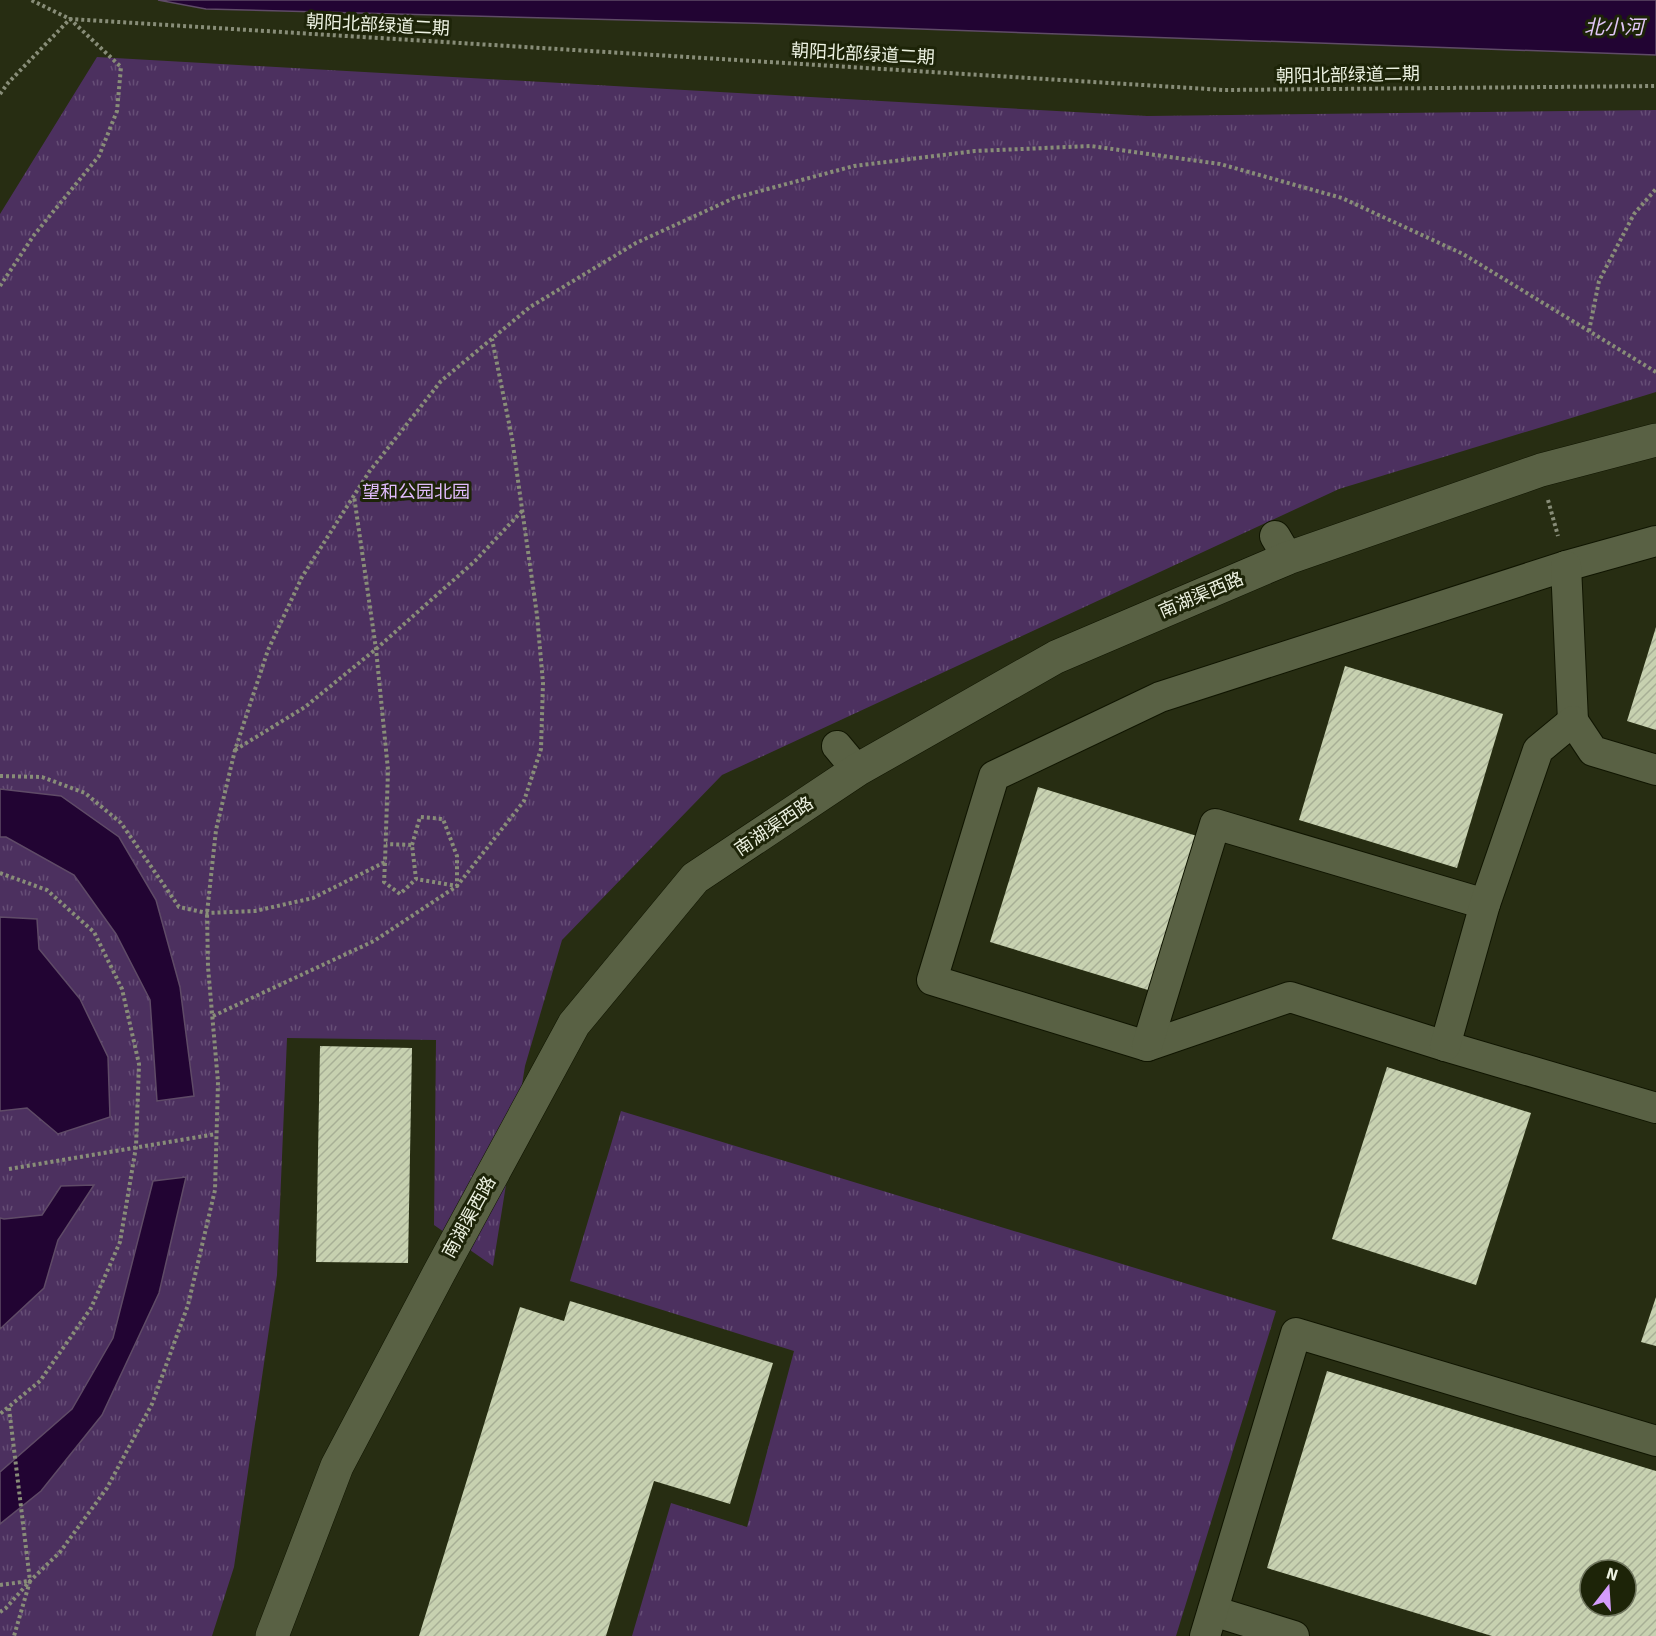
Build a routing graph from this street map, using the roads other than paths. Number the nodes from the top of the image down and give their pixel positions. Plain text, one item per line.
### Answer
1 (1656, 440) edge
2 (1656, 541) edge
3 (1566, 566) junction
4 (1573, 721) junction
5 (1656, 770) edge
6 (1485, 904) junction
7 (1147, 1046) junction
8 (1445, 1046) junction
9 (1656, 1108) edge
10 (1656, 1441) edge
11 (1209, 1624) edge
12 (272, 1636) edge
13 (1294, 1636) edge

1 - 12 street, 南湖渠西路
2 - 3 street
3 - 4 street
3 - 7 street
4 - 5 street
4 - 6 street
6 - 7 street
6 - 8 street
7 - 8 street
8 - 9 street
10 - 11 street
11 - 13 street

